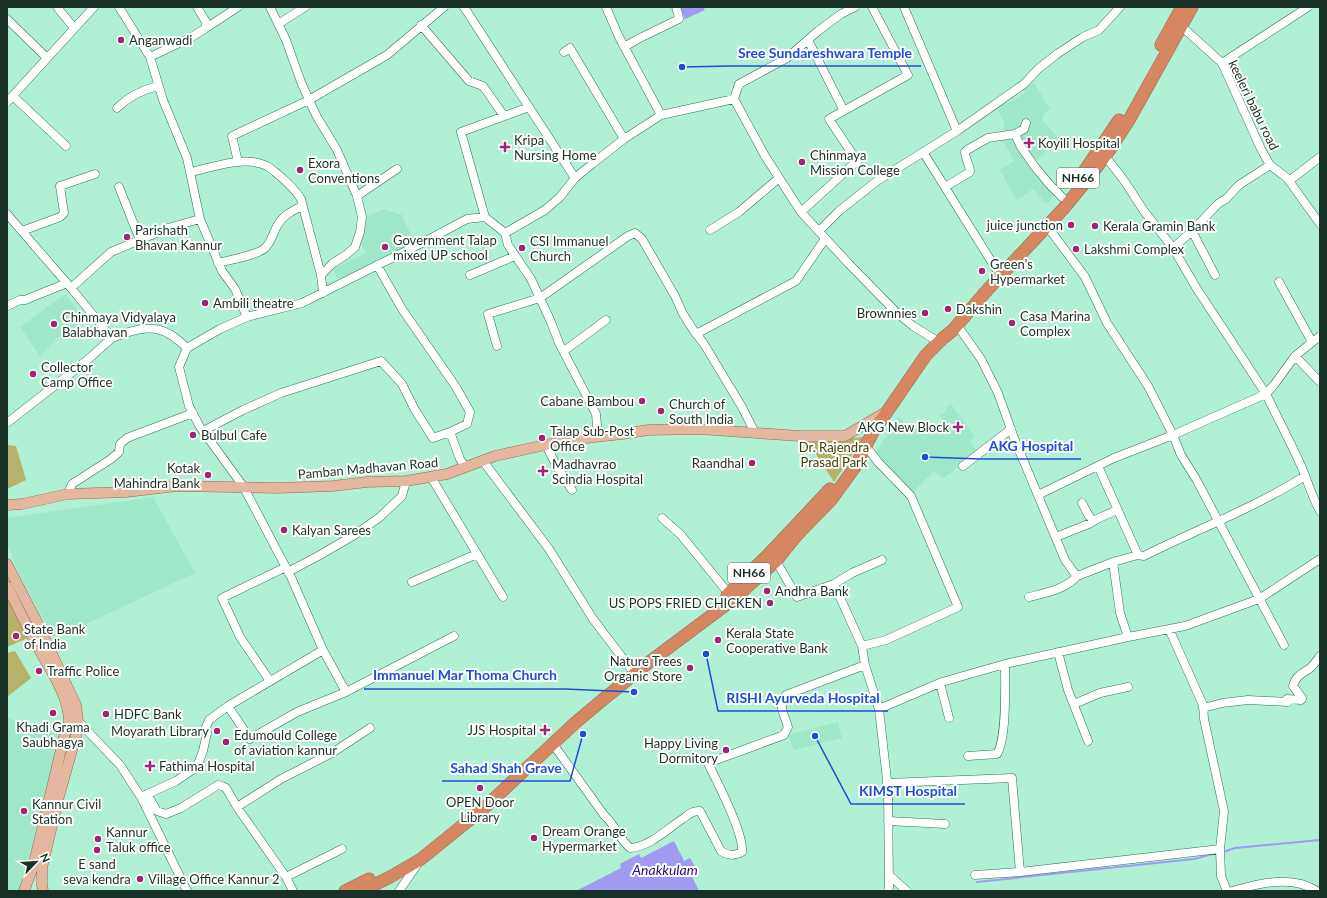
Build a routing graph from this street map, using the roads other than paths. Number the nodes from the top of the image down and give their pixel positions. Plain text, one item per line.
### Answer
1 (57, 7) edge
2 (94, 7) edge
3 (119, 7) edge
4 (196, 7) edge
5 (238, 7) edge
6 (270, 7) edge
7 (305, 7) edge
8 (444, 7) edge
9 (464, 7) edge
10 (606, 7) edge
11 (676, 7) edge
12 (855, 7) edge
13 (872, 7) edge
14 (904, 7) edge
15 (1120, 7) edge
16 (1192, 7) edge
17 (1308, 7) edge
18 (1178, 14) edge
19 (7, 19) edge
20 (278, 24) junction
21 (421, 25) junction
22 (74, 28) junction
23 (206, 28) junction
24 (808, 40) junction
25 (624, 47) junction
26 (564, 52) dead end
27 (150, 57) junction
28 (47, 58) junction
29 (1222, 63) junction
30 (158, 86) junction
31 (734, 98) junction
32 (10, 99) edge
33 (309, 100) junction
34 (529, 107) junction
35 (117, 108) dead end
36 (844, 111) junction
37 (661, 115) junction
38 (504, 116) junction
39 (1026, 123) dead end
40 (956, 131) junction
41 (1015, 134) junction
42 (624, 139) junction
43 (66, 146) dead end
44 (923, 152) junction
45 (1105, 156) junction
46 (1320, 157) edge
47 (238, 162) junction
48 (1270, 165) junction
49 (397, 169) dead end
50 (191, 172) junction
51 (95, 174) dead end
52 (575, 178) junction
53 (779, 178) junction
54 (1290, 181) junction
55 (119, 187) dead end
56 (945, 187) junction
57 (357, 196) junction
58 (1062, 197) junction
59 (302, 206) junction
60 (801, 212) junction
61 (7, 214) edge
62 (485, 217) junction
63 (200, 219) junction
64 (1320, 224) edge
65 (1047, 226) junction
66 (710, 230) dead end
67 (22, 231) junction
68 (819, 231) junction
69 (1192, 231) junction
70 (505, 233) junction
71 (826, 239) junction
72 (140, 240) junction
73 (1173, 248) junction
74 (515, 256) junction
75 (218, 263) junction
76 (377, 265) junction
77 (996, 269) junction
78 (321, 275) junction
79 (470, 275) dead end
80 (1215, 275) dead end
81 (1279, 282) dead end
82 (69, 286) junction
83 (323, 293) junction
84 (540, 298) junction
85 (7, 306) edge
86 (247, 317) junction
87 (606, 320) dead end
88 (948, 333) junction
89 (696, 334) junction
90 (1320, 336) edge
91 (112, 338) junction
92 (1312, 342) junction
93 (497, 346) dead end
94 (187, 348) junction
95 (564, 351) junction
96 (1295, 356) junction
97 (1320, 380) edge
98 (1266, 394) junction
99 (888, 412) junction
100 (193, 413) junction
101 (7, 423) edge
102 (1011, 429) junction
103 (203, 431) junction
104 (450, 432) junction
105 (755, 433) junction
106 (1173, 435) junction
107 (598, 437) junction
108 (546, 445) junction
109 (860, 455) junction
110 (483, 461) junction
111 (963, 466) dead end
112 (1098, 466) junction
113 (465, 467) junction
114 (1305, 476) junction
115 (431, 477) junction
116 (406, 481) junction
117 (243, 486) junction
118 (572, 490) dead end
119 (68, 494) junction
120 (1038, 495) junction
121 (1082, 503) dead end
122 (7, 505) edge
123 (1118, 510) junction
124 (1320, 511) edge
125 (662, 518) dead end
126 (1094, 521) junction
127 (1218, 522) junction
128 (794, 533) junction
129 (1056, 537) junction
130 (477, 554) junction
131 (1138, 556) junction
132 (1320, 559) edge
133 (882, 560) dead end
134 (776, 561) junction
135 (1113, 562) junction
136 (7, 564) edge
137 (287, 570) junction
138 (1078, 575) junction
139 (412, 582) dead end
140 (834, 584) junction
141 (7, 586) edge
142 (729, 594) junction
143 (503, 597) dead end
144 (1029, 597) dead end
145 (1259, 598) junction
146 (1169, 629) junction
147 (454, 636) dead end
148 (1128, 636) junction
149 (1284, 645) dead end
150 (862, 646) junction
151 (323, 650) junction
152 (1058, 652) junction
153 (1320, 656) edge
154 (1005, 664) junction
155 (865, 665) junction
156 (631, 669) junction
157 (270, 681) junction
158 (940, 683) junction
159 (1128, 687) dead end
160 (346, 692) junction
161 (1074, 704) junction
162 (228, 706) junction
163 (1203, 708) junction
164 (879, 709) junction
165 (949, 718) dead end
166 (73, 722) junction
167 (370, 728) dead end
168 (1088, 741) dead end
169 (553, 744) junction
170 (968, 756) dead end
171 (887, 783) junction
172 (144, 796) junction
173 (237, 807) junction
174 (888, 821) junction
175 (945, 824) dead end
176 (342, 849) dead end
177 (1220, 849) junction
178 (421, 859) junction
179 (38, 868) junction
180 (1020, 872) junction
181 (889, 875) junction
182 (975, 875) dead end
183 (286, 877) junction
184 (24, 891) edge
185 (31, 891) edge
186 (43, 891) edge
187 (46, 891) edge
188 (187, 891) edge
189 (293, 891) edge
190 (345, 891) edge
191 (362, 891) edge
192 (400, 891) edge
193 (888, 891) edge
194 (907, 891) edge
195 (1227, 891) edge
196 (1232, 891) edge
197 (1317, 891) edge

1 - 22 street
2 - 22 street
3 - 27 street
4 - 23 street
5 - 23 street
6 - 20 street
7 - 20 street
8 - 21 street
9 - 34 street
10 - 25 street
11 - 25 street
12 - 24 street
13 - 36 street
14 - 40 street
15 - 40 street
16 - 18 highway, NH66
17 - 29 street
18 - 29 street, keeleri babu road
18 - 45 highway, NH66
18 - 58 highway, NH66
19 - 28 street
20 - 33 street
21 - 33 street
21 - 38 street
22 - 28 street
23 - 27 street
24 - 31 street
24 - 36 street
25 - 37 street
26 - 42 street
27 - 30 street
28 - 32 street
29 - 48 street, keeleri babu road
30 - 35 street
30 - 50 street
31 - 37 street
31 - 53 street
32 - 43 street
33 - 47 street
33 - 57 street
34 - 38 street
34 - 52 street
36 - 60 street
37 - 42 street
38 - 62 street
39 - 41 street
40 - 44 street
41 - 56 street
41 - 58 street
42 - 52 street
44 - 56 street
44 - 68 street
45 - 65 highway, NH66
45 - 73 street
46 - 54 street
47 - 50 street
47 - 59 street
48 - 54 street, keeleri babu road
48 - 69 street
49 - 57 street
50 - 63 street
51 - 67 street
52 - 70 street
53 - 60 street
53 - 66 street
54 - 64 street, keeleri babu road
55 - 72 street
56 - 77 street
57 - 78 street
58 - 77 highway, NH66
59 - 75 street
59 - 78 street
60 - 68 street
61 - 67 street
62 - 70 street
62 - 76 street
63 - 72 street
63 - 75 street
65 - 88 highway, NH66
65 - 106 street
67 - 82 street
68 - 71 street
69 - 73 street
69 - 80 street
70 - 74 street
71 - 88 street
71 - 89 street
72 - 82 street
73 - 98 street
74 - 79 street
74 - 84 street
75 - 86 street
76 - 83 street
76 - 104 street
77 - 88 highway, NH66
78 - 83 street
81 - 92 street
82 - 85 street
82 - 91 street
83 - 86 street
84 - 89 street
84 - 93 street
84 - 95 street
86 - 94 street
87 - 95 street
88 - 99 highway, NH66
88 - 102 street
89 - 105 street
90 - 92 street
91 - 94 street
91 - 101 street
92 - 96 street
94 - 100 street
95 - 107 street
96 - 97 street
96 - 98 street
98 - 106 street
98 - 114 street
99 - 105 main road, Pamban Madhavan Road
99 - 109 highway, NH66
100 - 103 street
100 - 119 street
102 - 111 street
102 - 120 street
103 - 104 street
103 - 117 street
104 - 113 street
105 - 107 main road, Pamban Madhavan Road
106 - 112 street
106 - 127 street
107 - 108 main road, Pamban Madhavan Road
108 - 110 main road, Pamban Madhavan Road
108 - 118 street
109 - 128 highway, NH66
109 - 150 street
110 - 113 main road, Pamban Madhavan Road
110 - 156 street
112 - 120 street
112 - 123 street
113 - 115 main road, Pamban Madhavan Road
114 - 124 street
114 - 127 street
115 - 116 main road, Pamban Madhavan Road
115 - 130 street
116 - 117 main road, Pamban Madhavan Road
116 - 137 street
117 - 119 main road, Pamban Madhavan Road
117 - 137 street
119 - 122 main road, Pamban Madhavan Road
120 - 129 street
121 - 126 street
123 - 126 street
123 - 131 street
125 - 142 street
126 - 129 street
127 - 131 street
127 - 145 street
128 - 134 highway, NH66
128 - 142 highway, NH66
129 - 138 street
130 - 139 street
130 - 143 street
131 - 135 street
132 - 145 street
133 - 140 street
134 - 140 street
134 - 169 highway, NH66
135 - 138 street
135 - 148 street
136 - 166 main road
137 - 151 street
137 - 157 street
138 - 144 street
140 - 150 street
141 - 166 main road
142 - 156 highway, NH66
145 - 146 street
145 - 149 street
146 - 148 street
146 - 163 street
147 - 160 street
148 - 152 street
150 - 155 street
151 - 157 street
151 - 160 street
152 - 154 street
152 - 161 street
153 - 163 street
154 - 158 street
154 - 170 street
155 - 164 street
155 - 169 street
156 - 190 highway, NH66
157 - 162 street
158 - 164 street
158 - 165 street
159 - 161 street
160 - 162 street
161 - 168 street
162 - 172 street
163 - 177 street
164 - 171 street
166 - 172 street
166 - 179 main road
167 - 173 street
169 - 178 highway, NH66
171 - 174 street
171 - 180 street
172 - 173 street
172 - 188 street
173 - 183 street
174 - 175 street
174 - 181 street
176 - 183 street
177 - 180 street
177 - 195 street
178 - 191 highway, NH66
178 - 192 street
179 - 184 main road
179 - 185 main road
179 - 186 main road
179 - 187 main road
180 - 182 street
181 - 193 street
181 - 194 street
183 - 189 street
196 - 197 street

